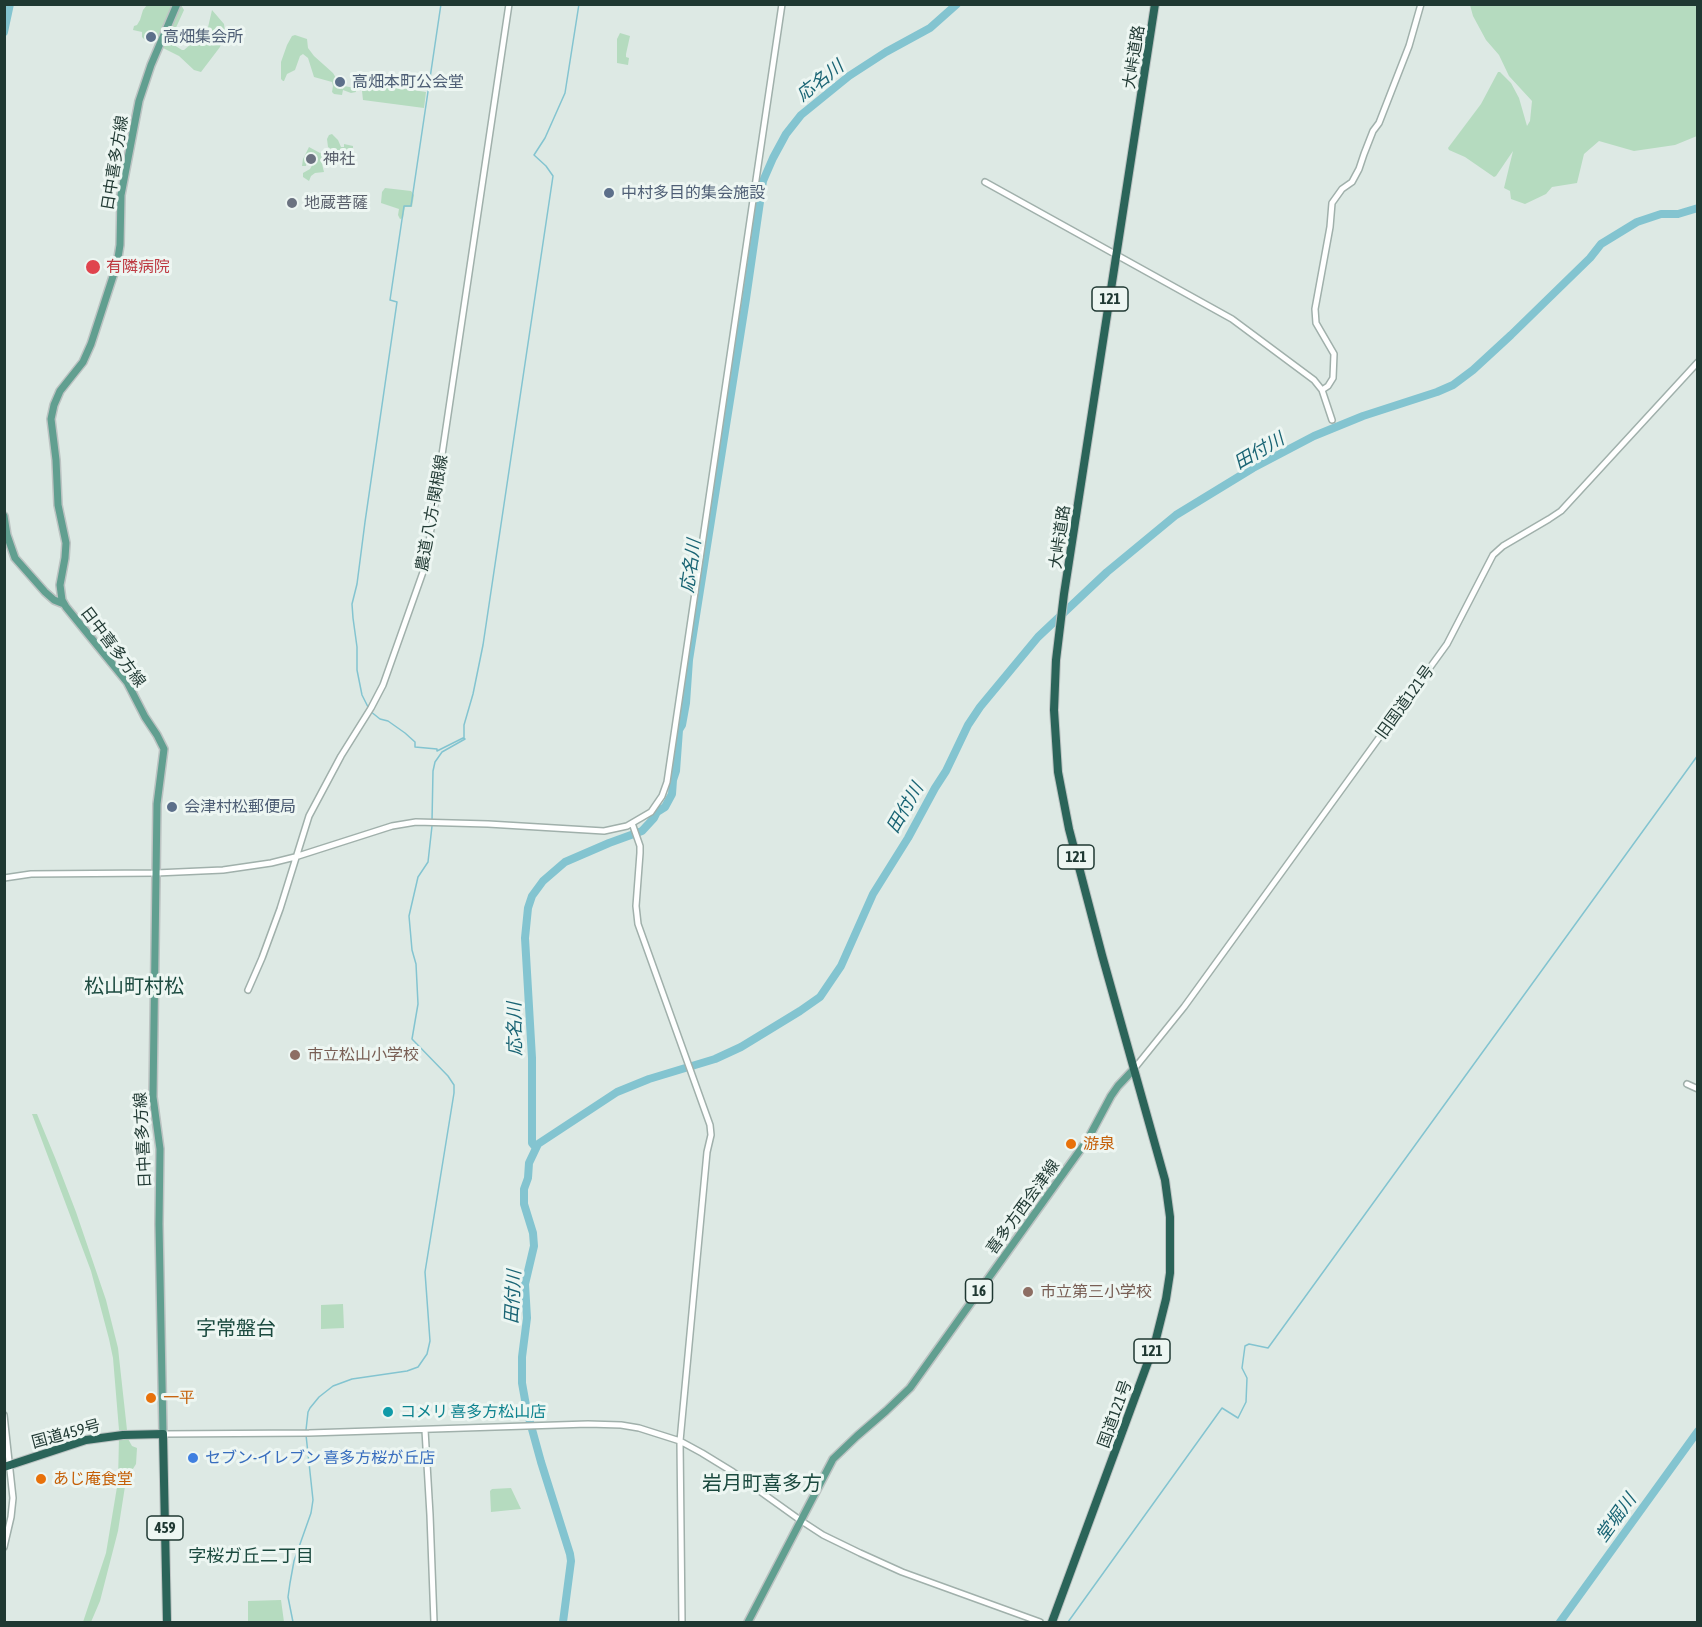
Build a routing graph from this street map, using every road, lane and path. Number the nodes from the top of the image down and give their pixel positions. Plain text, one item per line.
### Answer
1 (177, 4) edge
2 (509, 4) edge
3 (782, 4) edge
4 (1155, 4) edge
5 (1421, 4) edge
6 (985, 182) dead end
7 (1117, 256) junction
8 (1698, 362) edge
9 (1322, 390) junction
10 (1332, 420) dead end
11 (4, 516) edge
12 (64, 604) junction
13 (632, 826) junction
14 (295, 857) junction
15 (156, 873) junction
16 (4, 878) edge
17 (248, 990) dead end
18 (1134, 1069) junction
19 (1687, 1084) dead end
20 (1698, 1089) edge
21 (4, 1415) edge
22 (425, 1430) junction
23 (163, 1434) junction
24 (680, 1441) junction
25 (7, 1466) edge
26 (800, 1520) junction
27 (4, 1547) edge
28 (167, 1623) edge
29 (434, 1623) edge
30 (682, 1623) edge
31 (748, 1623) edge
32 (1040, 1623) edge
33 (1052, 1623) edge

1 - 12 main road, 日中喜多方線
2 - 14 street, 農道 八方-関根線
3 - 13 street
4 - 7 highway, 大峠道路 / 121
5 - 9 street
6 - 7 street
7 - 9 street
7 - 18 highway, 大峠道路 / 121
8 - 18 street, 旧国道121号
9 - 10 street
11 - 12 main road
12 - 15 main road, 日中喜多方線
13 - 14 street
13 - 24 street
14 - 15 street
14 - 17 street, 農道 八方-関根線
15 - 16 street
15 - 23 main road, 日中喜多方線
18 - 26 main road, 喜多方西会津線 / 16
18 - 33 highway, 国道121号 / 121
19 - 20 street
21 - 25 street
22 - 23 street
22 - 24 street
22 - 29 street
23 - 25 highway, 国道459号
23 - 28 highway, 459
24 - 26 street
24 - 30 street
25 - 27 street
26 - 31 main road, 喜多方西会津線 / 16
26 - 32 street

